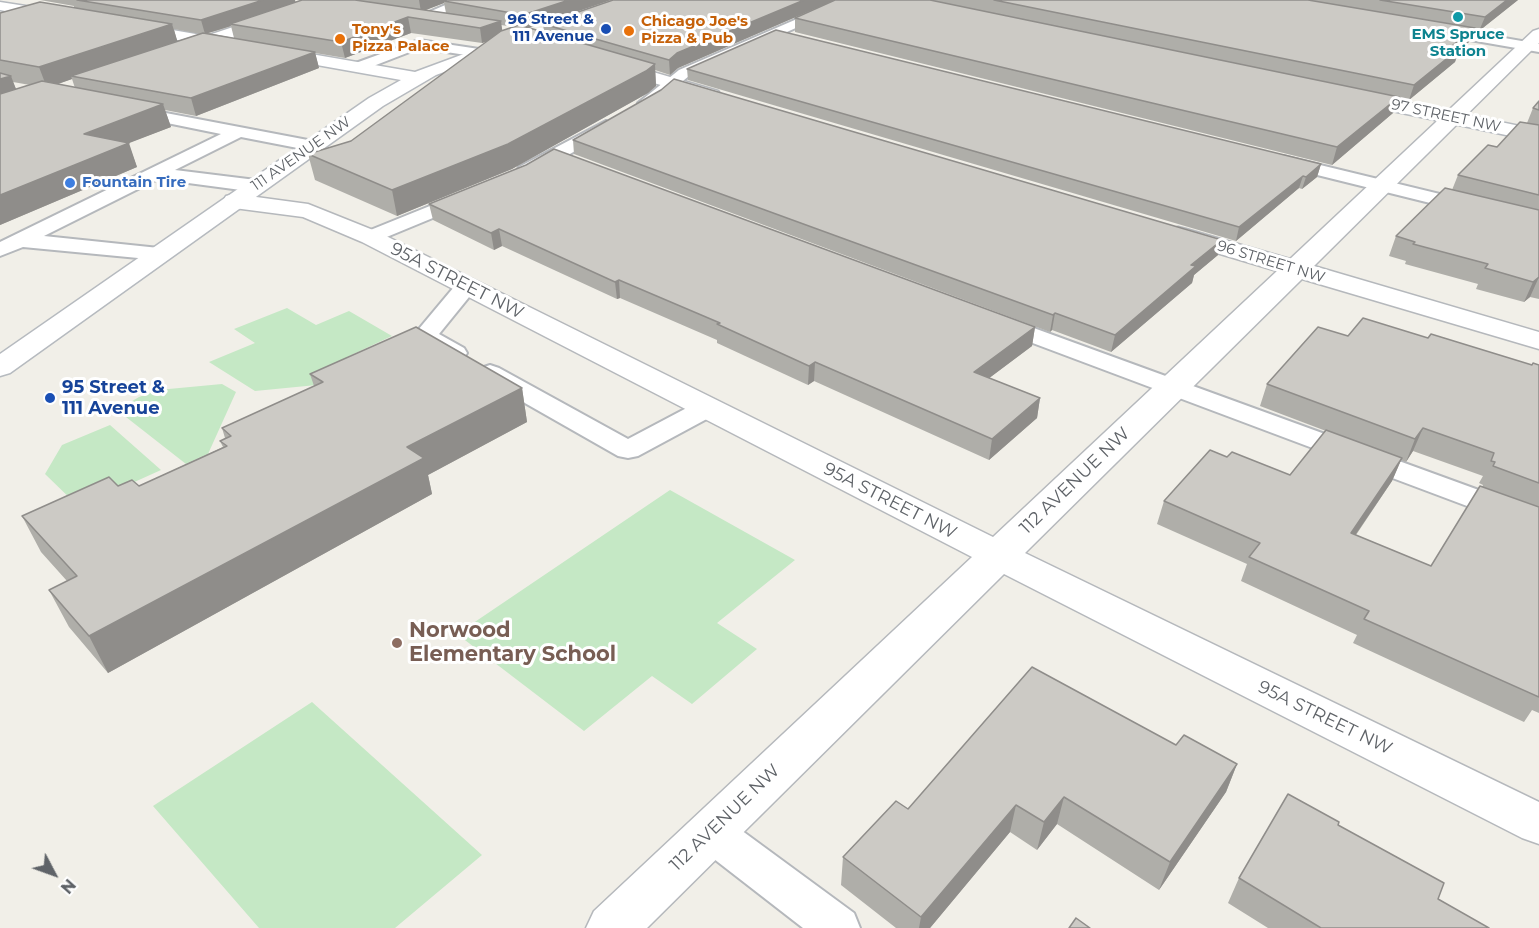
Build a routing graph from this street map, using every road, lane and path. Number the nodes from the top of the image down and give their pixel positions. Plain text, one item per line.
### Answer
1 (300, 0) edge
2 (468, 0) edge
3 (852, 0) edge
4 (330, 3) edge
5 (0, 6) edge
6 (69, 18) edge
7 (454, 22) edge
8 (115, 26) edge
9 (1425, 28) edge
10 (777, 34) junction
11 (520, 39) edge
12 (801, 40) edge
13 (207, 41) junction
14 (1535, 43) edge
15 (479, 53) junction
16 (165, 56) edge
17 (596, 61) edge
18 (358, 67) junction
19 (417, 78) junction
20 (1352, 80) edge
21 (671, 83) junction
22 (1336, 93) edge
23 (728, 100) edge
24 (113, 108) edge
25 (1469, 110) junction
26 (238, 132) junction
27 (1539, 136) edge
28 (313, 146) junction
29 (554, 155) junction
30 (1266, 156) edge
31 (587, 168) edge
32 (154, 173) junction
33 (508, 179) edge
34 (1382, 185) junction
35 (487, 189) edge
36 (245, 193) junction
37 (1539, 224) edge
38 (1158, 228) edge
39 (370, 237) junction
40 (20, 240) junction
41 (0, 250) edge
42 (159, 254) junction
43 (1294, 269) junction
44 (466, 286) junction
45 (973, 313) edge
46 (1539, 341) edge
47 (0, 367) edge
48 (1172, 388) junction
49 (707, 408) junction
50 (1539, 523) edge
51 (999, 555) junction
52 (1539, 824) edge
53 (711, 832) junction
54 (612, 928) edge
55 (838, 928) edge

1 - 4 lane
2 - 7 lane
3 - 10 lane
4 - 13 street
5 - 6 street
8 - 13 street
9 - 14 lane
10 - 12 lane
10 - 21 lane
11 - 15 street, 111 AVENUE NW
13 - 16 street
13 - 18 street
14 - 25 street, 112 AVENUE NW
15 - 18 lane
15 - 19 street, 111 AVENUE NW
17 - 21 street
18 - 19 street
19 - 28 street, 111 AVENUE NW
20 - 25 street, 97 STREET NW
21 - 23 street
21 - 29 lane
22 - 25 street, 97 STREET NW
24 - 26 lane
25 - 27 street, 97 STREET NW
25 - 34 street, 112 AVENUE NW
26 - 28 lane
26 - 32 lane
28 - 36 street, 111 AVENUE NW
29 - 31 lane
29 - 33 lane
30 - 34 lane
32 - 36 lane
32 - 40 lane
34 - 37 lane
34 - 43 street, 112 AVENUE NW
35 - 39 lane
36 - 39 street, 95A STREET NW
36 - 42 street, 111 AVENUE NW
38 - 43 street, 96 STREET NW
39 - 44 street, 95A STREET NW
40 - 41 lane
40 - 42 lane
42 - 47 street, 111 AVENUE NW
43 - 46 street, 96 STREET NW
43 - 48 street, 112 AVENUE NW
44 - 49 street, 95A STREET NW
44 - 49 lane
45 - 48 lane
48 - 50 lane
48 - 51 street, 112 AVENUE NW
49 - 51 street, 95A STREET NW
51 - 52 street, 95A STREET NW
51 - 53 street, 112 AVENUE NW
53 - 54 street, 112 AVENUE NW
53 - 55 lane

